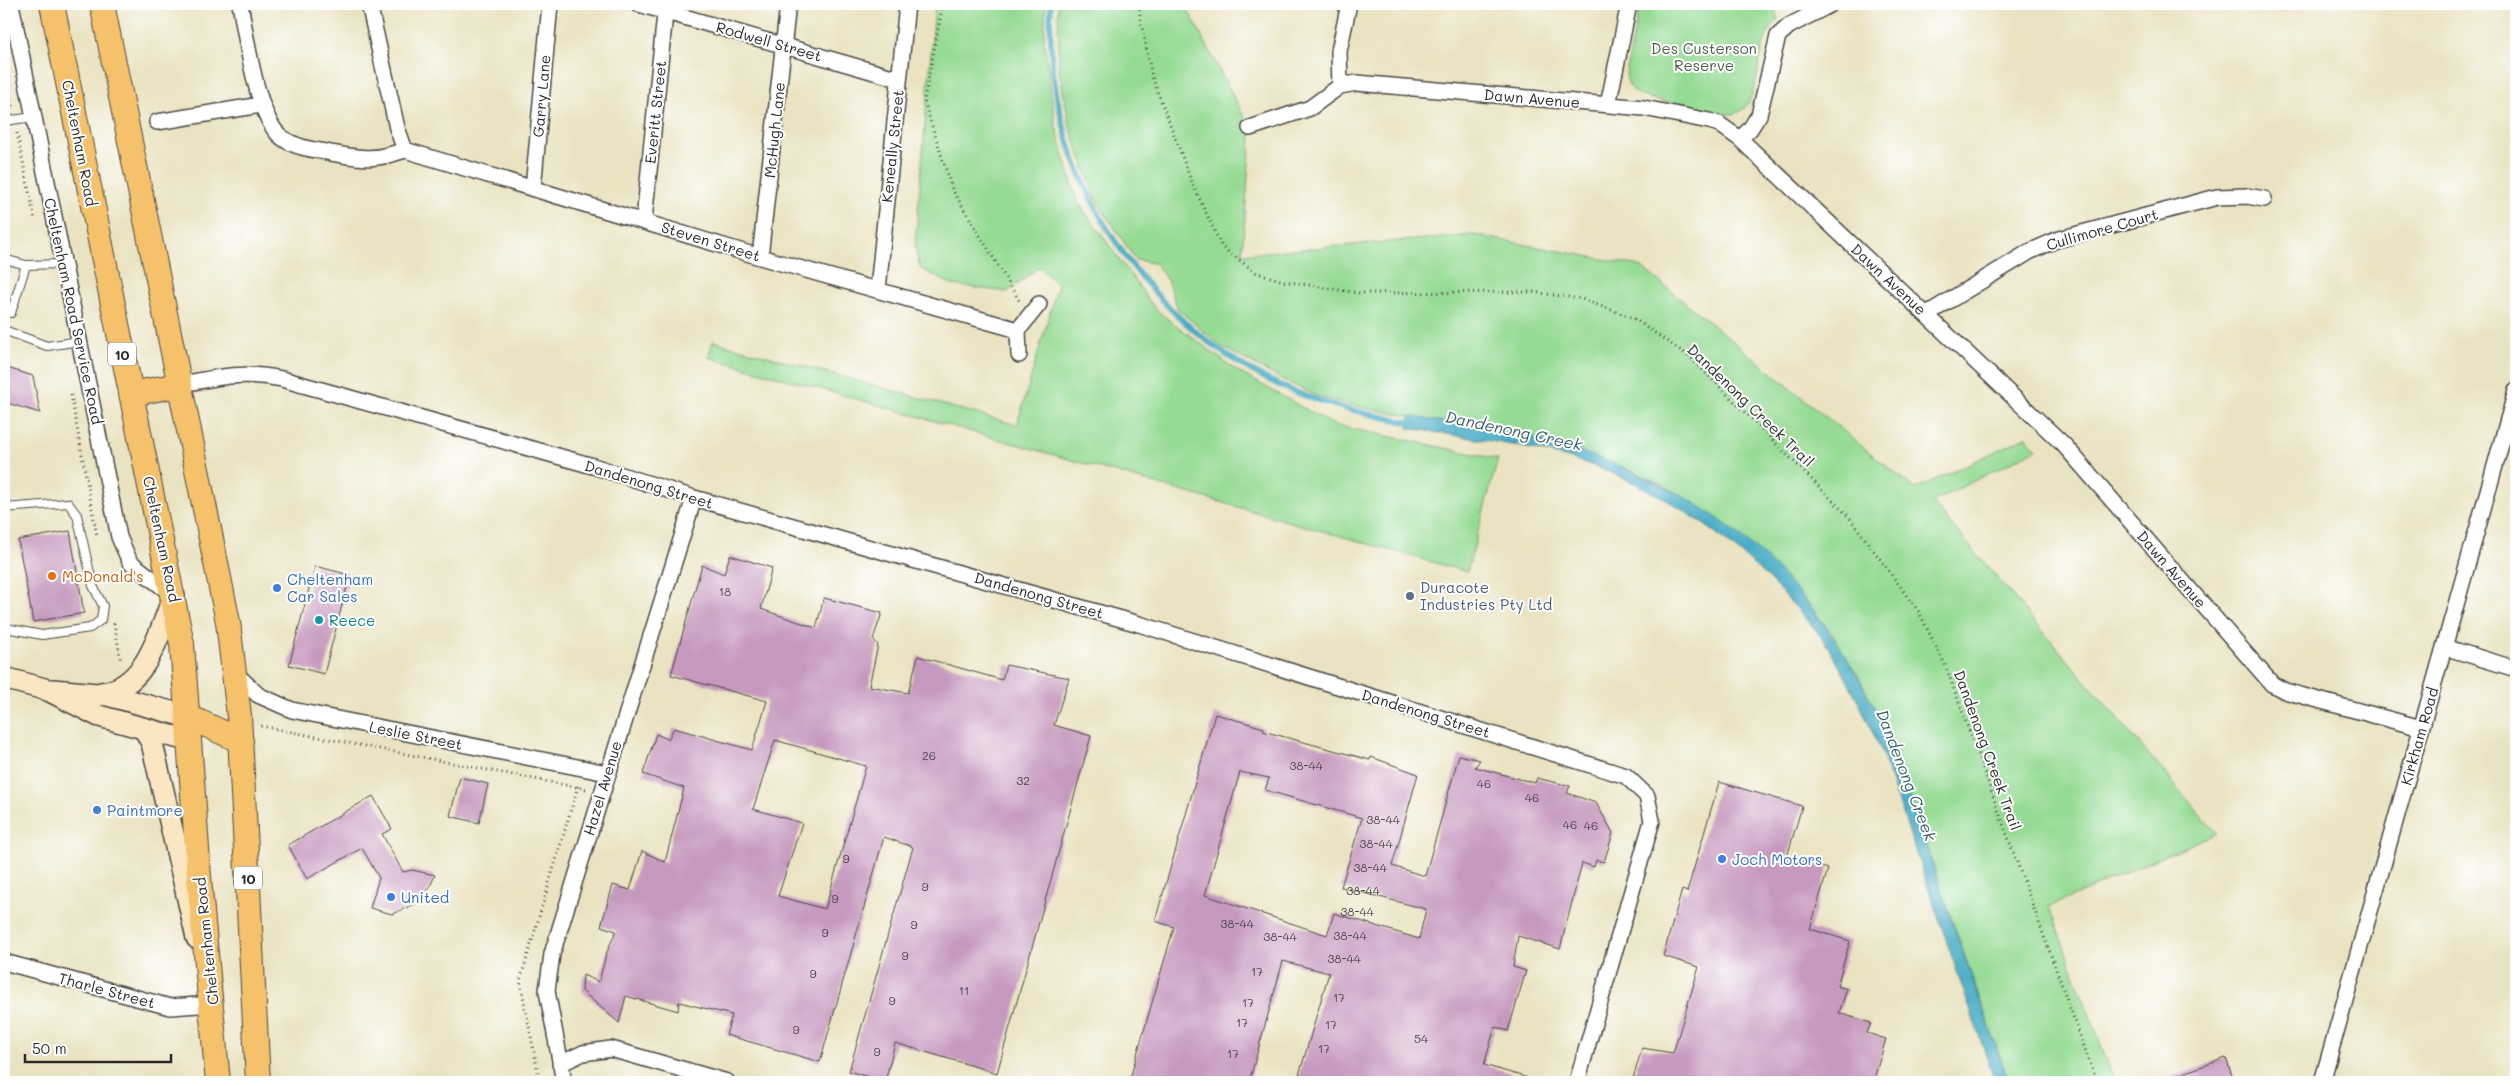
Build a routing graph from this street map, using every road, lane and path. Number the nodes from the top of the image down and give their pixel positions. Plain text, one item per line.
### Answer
1 (11, 4) edge
2 (52, 4) edge
3 (102, 4) edge
4 (240, 4) edge
5 (369, 4) edge
6 (550, 4) edge
7 (639, 4) edge
8 (788, 4) edge
9 (907, 4) edge
10 (943, 4) edge
11 (1140, 4) edge
12 (1349, 4) edge
13 (1629, 4) edge
14 (1831, 4) edge
15 (666, 8) edge
16 (784, 46) junction
17 (899, 79) junction
18 (1340, 86) junction
19 (261, 105) junction
20 (1608, 105) junction
21 (34, 117) junction
22 (4, 121) edge
23 (158, 122) dead end
24 (1250, 128) dead end
25 (1740, 139) junction
26 (406, 150) junction
27 (533, 189) junction
28 (2264, 199) dead end
29 (644, 220) junction
30 (760, 257) junction
31 (4, 260) edge
32 (64, 264) junction
33 (26, 265) junction
34 (878, 289) junction
35 (1039, 304) dead end
36 (4, 311) edge
37 (1927, 314) junction
38 (1030, 317) junction
39 (4, 330) edge
40 (1018, 330) junction
41 (80, 341) junction
42 (1019, 355) dead end
43 (178, 385) junction
44 (2516, 391) edge
45 (131, 394) junction
46 (694, 498) junction
47 (4, 508) edge
48 (174, 596) junction
49 (6, 628) dead end
50 (2444, 647) junction
51 (2516, 669) edge
52 (235, 673) junction
53 (4, 678) edge
54 (48, 690) junction
55 (98, 693) junction
56 (188, 716) junction
57 (2421, 728) junction
58 (146, 730) junction
59 (190, 741) junction
60 (240, 741) junction
61 (607, 773) junction
62 (4, 962) edge
63 (212, 1002) junction
64 (560, 1064) junction
65 (218, 1082) edge
66 (258, 1082) edge
67 (564, 1082) edge
68 (727, 1082) edge
69 (1577, 1082) edge
70 (2097, 1082) edge
71 (2322, 1082) edge

1 - 21 street, Cheltenham Road Service Road
2 - 45 main road, Cheltenham Road / 10
3 - 43 main road, 10
4 - 19 street
5 - 26 street
6 - 27 street, Garry Lane
7 - 15 street, Rodwell Street
8 - 16 street, McHugh Lane
9 - 17 street, Keneally Street
10 - 38 path
11 - 70 path, Dandenong Creek Trail
12 - 18 street
13 - 20 street
14 - 25 street
15 - 16 street, Rodwell Street
15 - 29 street, Everitt Street
16 - 17 street, Rodwell Street
16 - 30 street, McHugh Lane
17 - 34 street, Keneally Street
18 - 20 street, Dawn Avenue
18 - 24 street
19 - 23 street
19 - 26 street
20 - 25 street, Dawn Avenue
21 - 22 lane
21 - 32 street, Cheltenham Road Service Road
25 - 37 street, Dawn Avenue
26 - 27 street, Steven Street
27 - 29 street, Steven Street
28 - 37 street, Cullimore Court
29 - 30 street, Steven Street
30 - 34 street, Steven Street
31 - 33 lane
32 - 33 lane
32 - 41 street, Cheltenham Road Service Road
33 - 36 lane
34 - 40 street, Steven Street
35 - 38 street
37 - 57 street, Dawn Avenue
38 - 40 street
39 - 41 lane
40 - 42 street
41 - 48 street, Cheltenham Road Service Road
43 - 45 main road, Dandenong Street
43 - 46 street, Dandenong Street
43 - 52 main road, 10
44 - 50 street, Kirkham Road
45 - 48 main road, Cheltenham Road / 10
46 - 61 street, Hazel Avenue
46 - 69 street, Dandenong Street
47 - 49 lane
48 - 55 main road
48 - 56 main road, Cheltenham Road / 10
50 - 51 street
50 - 57 street, Kirkham Road
52 - 60 main road, 10
52 - 61 street, Leslie Street
53 - 54 main road
54 - 55 main road
54 - 58 main road
55 - 56 main road
56 - 59 main road, Cheltenham Road / 10
56 - 60 main road
57 - 71 street, Kirkham Road
58 - 59 main road
58 - 63 main road
59 - 60 main road
59 - 63 main road, Cheltenham Road / 10
60 - 66 main road, 10
61 - 64 street, Hazel Avenue
62 - 63 street, Tharle Street
63 - 65 main road, Cheltenham Road / 10
64 - 67 street, Hazel Avenue
64 - 68 street

